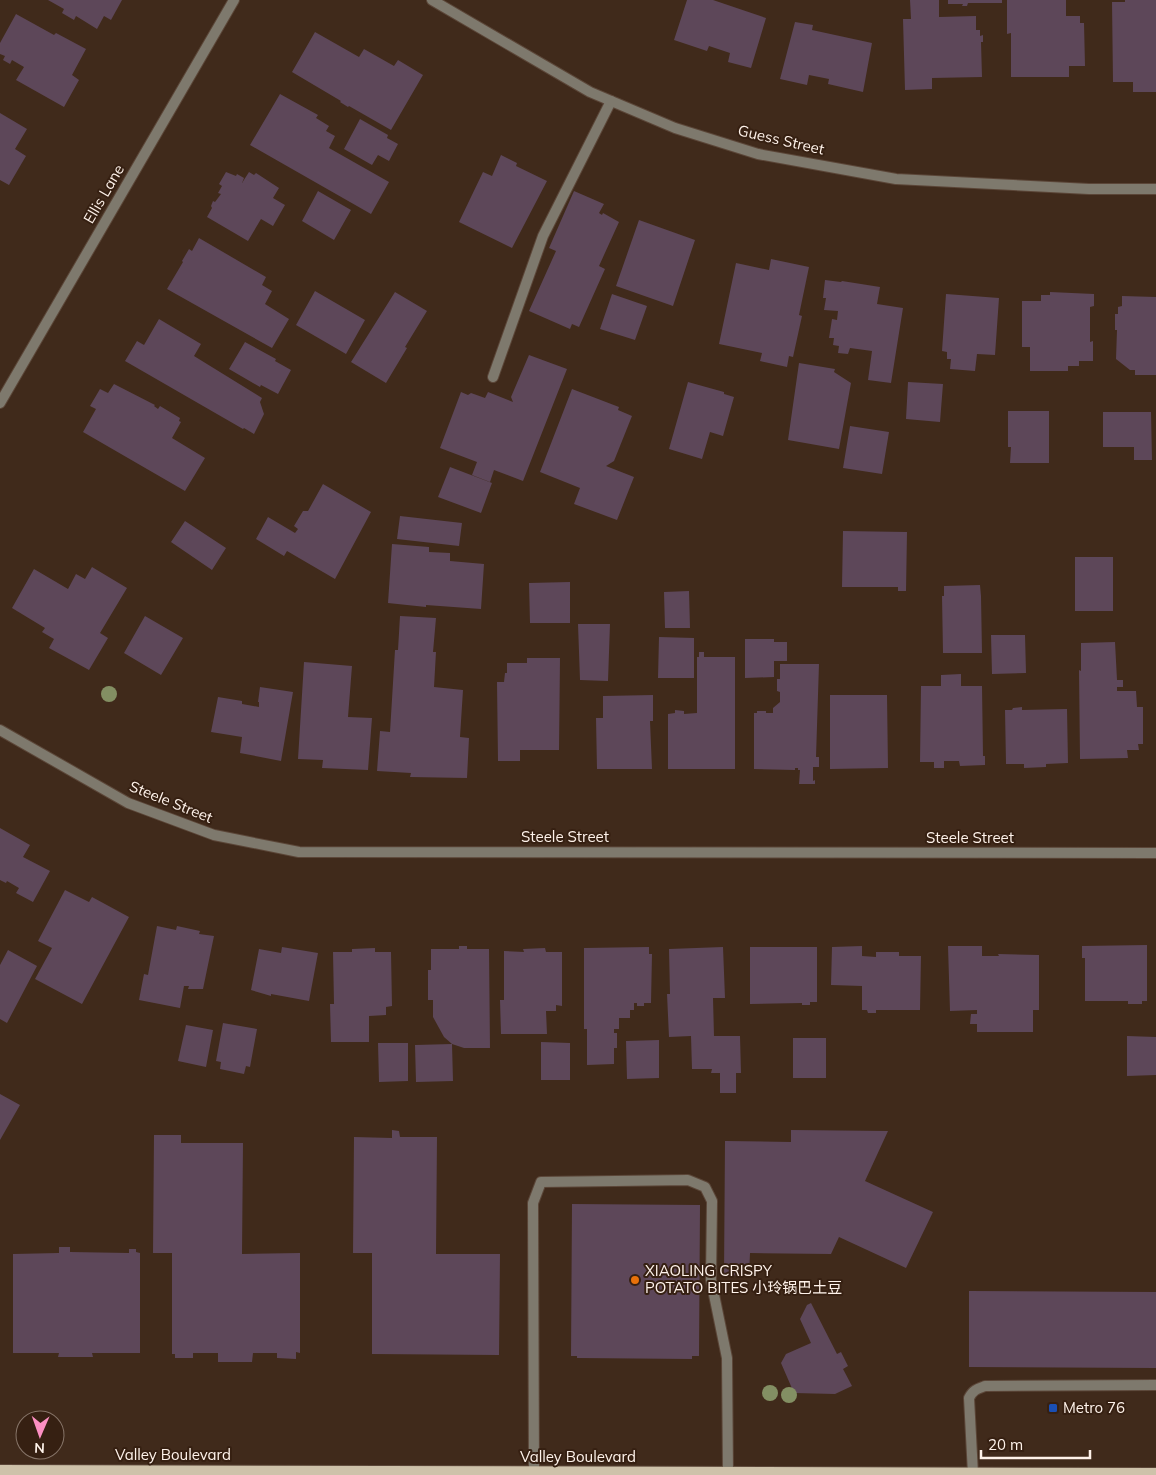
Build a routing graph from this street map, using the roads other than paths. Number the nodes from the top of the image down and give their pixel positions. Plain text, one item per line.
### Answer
1 (234, 0) edge
2 (432, 0) edge
3 (611, 100) junction
4 (1156, 189) edge
5 (493, 378) dead end
6 (0, 402) edge
7 (0, 730) edge
8 (1156, 853) edge
9 (1156, 1384) edge
10 (2, 1472) edge
11 (138, 1473) edge
12 (534, 1474) edge
13 (728, 1474) junction
14 (897, 1474) edge
15 (973, 1474) junction
16 (1156, 1474) edge

1 - 6 street, Ellis Lane
2 - 3 street, Guess Street
3 - 4 street, Guess Street
3 - 5 street
7 - 8 street, Steele Street
9 - 15 street
10 - 11 main road, Valley Boulevard
11 - 12 main road, Valley Boulevard
12 - 13 main road, Valley Boulevard
12 - 13 street
13 - 14 main road, Valley Boulevard
14 - 15 main road, Valley Boulevard
15 - 16 main road, Valley Boulevard

